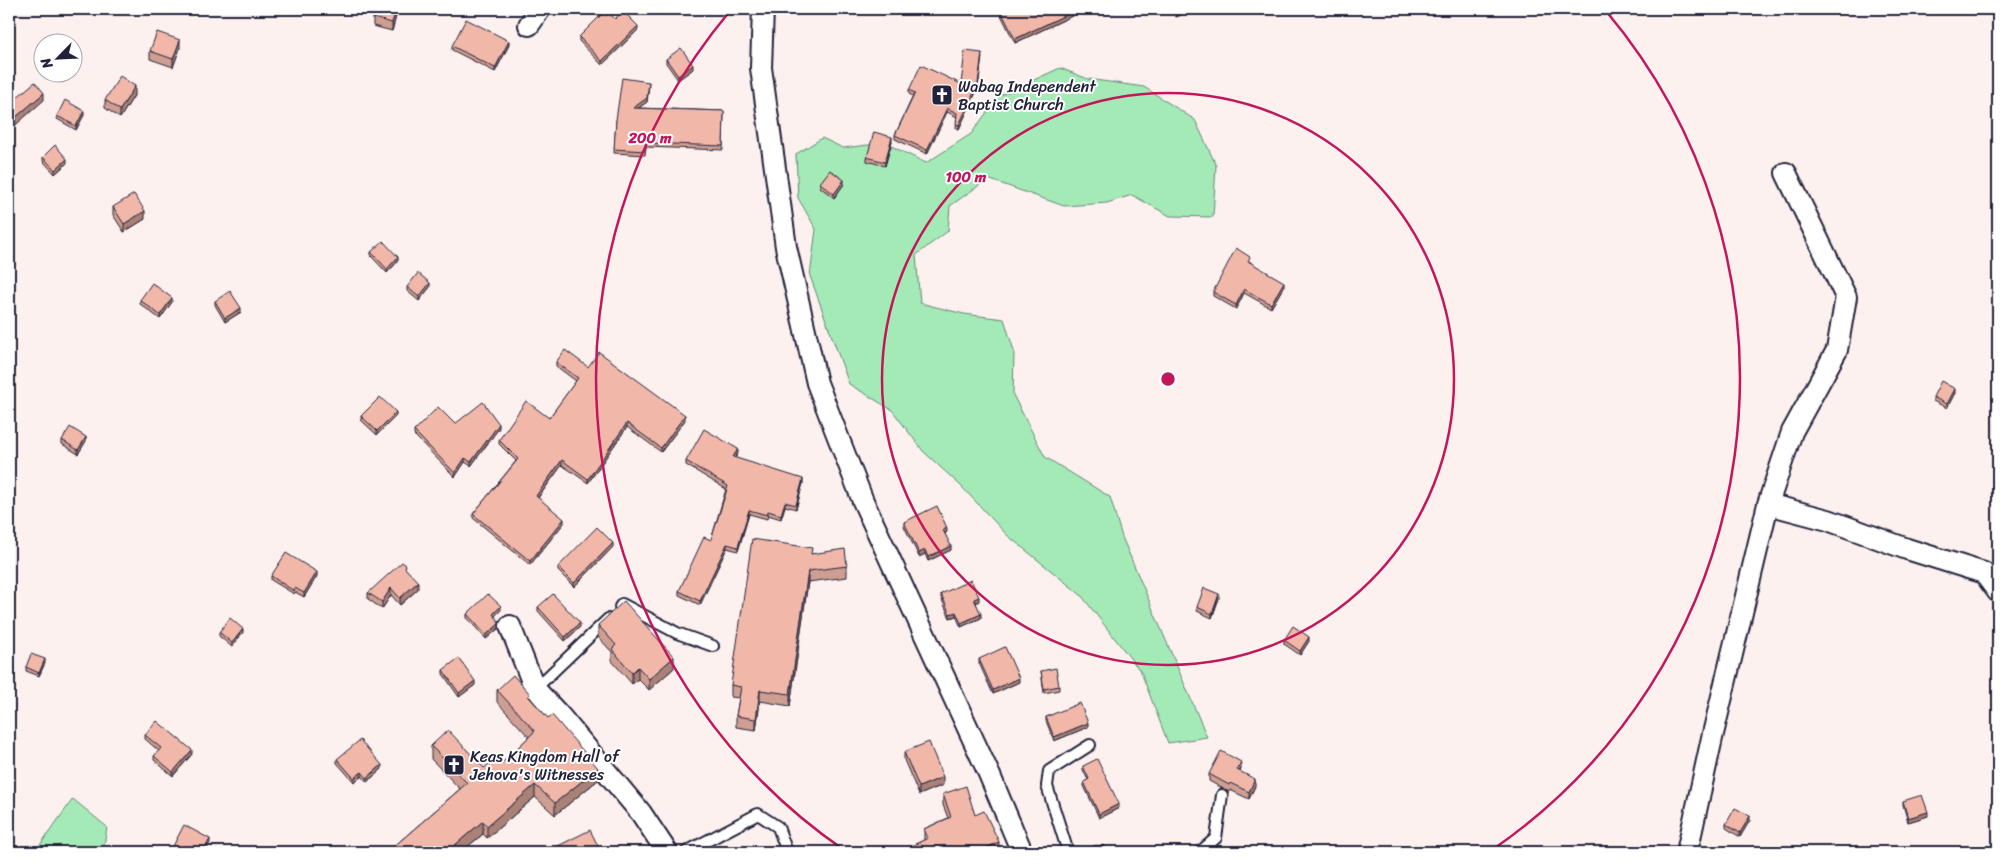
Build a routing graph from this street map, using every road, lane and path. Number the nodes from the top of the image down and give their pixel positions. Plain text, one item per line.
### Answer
1 (763, 9) edge
2 (1786, 173) dead end
3 (1768, 504) junction
4 (1998, 592) edge
5 (510, 626) dead end
6 (713, 646) dead end
7 (535, 689) junction
8 (1090, 745) dead end
9 (1222, 795) dead end
10 (667, 852) edge
11 (686, 852) edge
12 (787, 852) edge
13 (1022, 852) edge
14 (1068, 852) edge
15 (1096, 852) edge
16 (1101, 852) edge
17 (1200, 852) edge
18 (1687, 852) edge

1 - 13 street
2 - 3 street
3 - 4 street
3 - 18 street
5 - 7 street
6 - 7 lane
7 - 10 street
8 - 14 lane
9 - 17 lane
11 - 12 lane
15 - 16 lane

